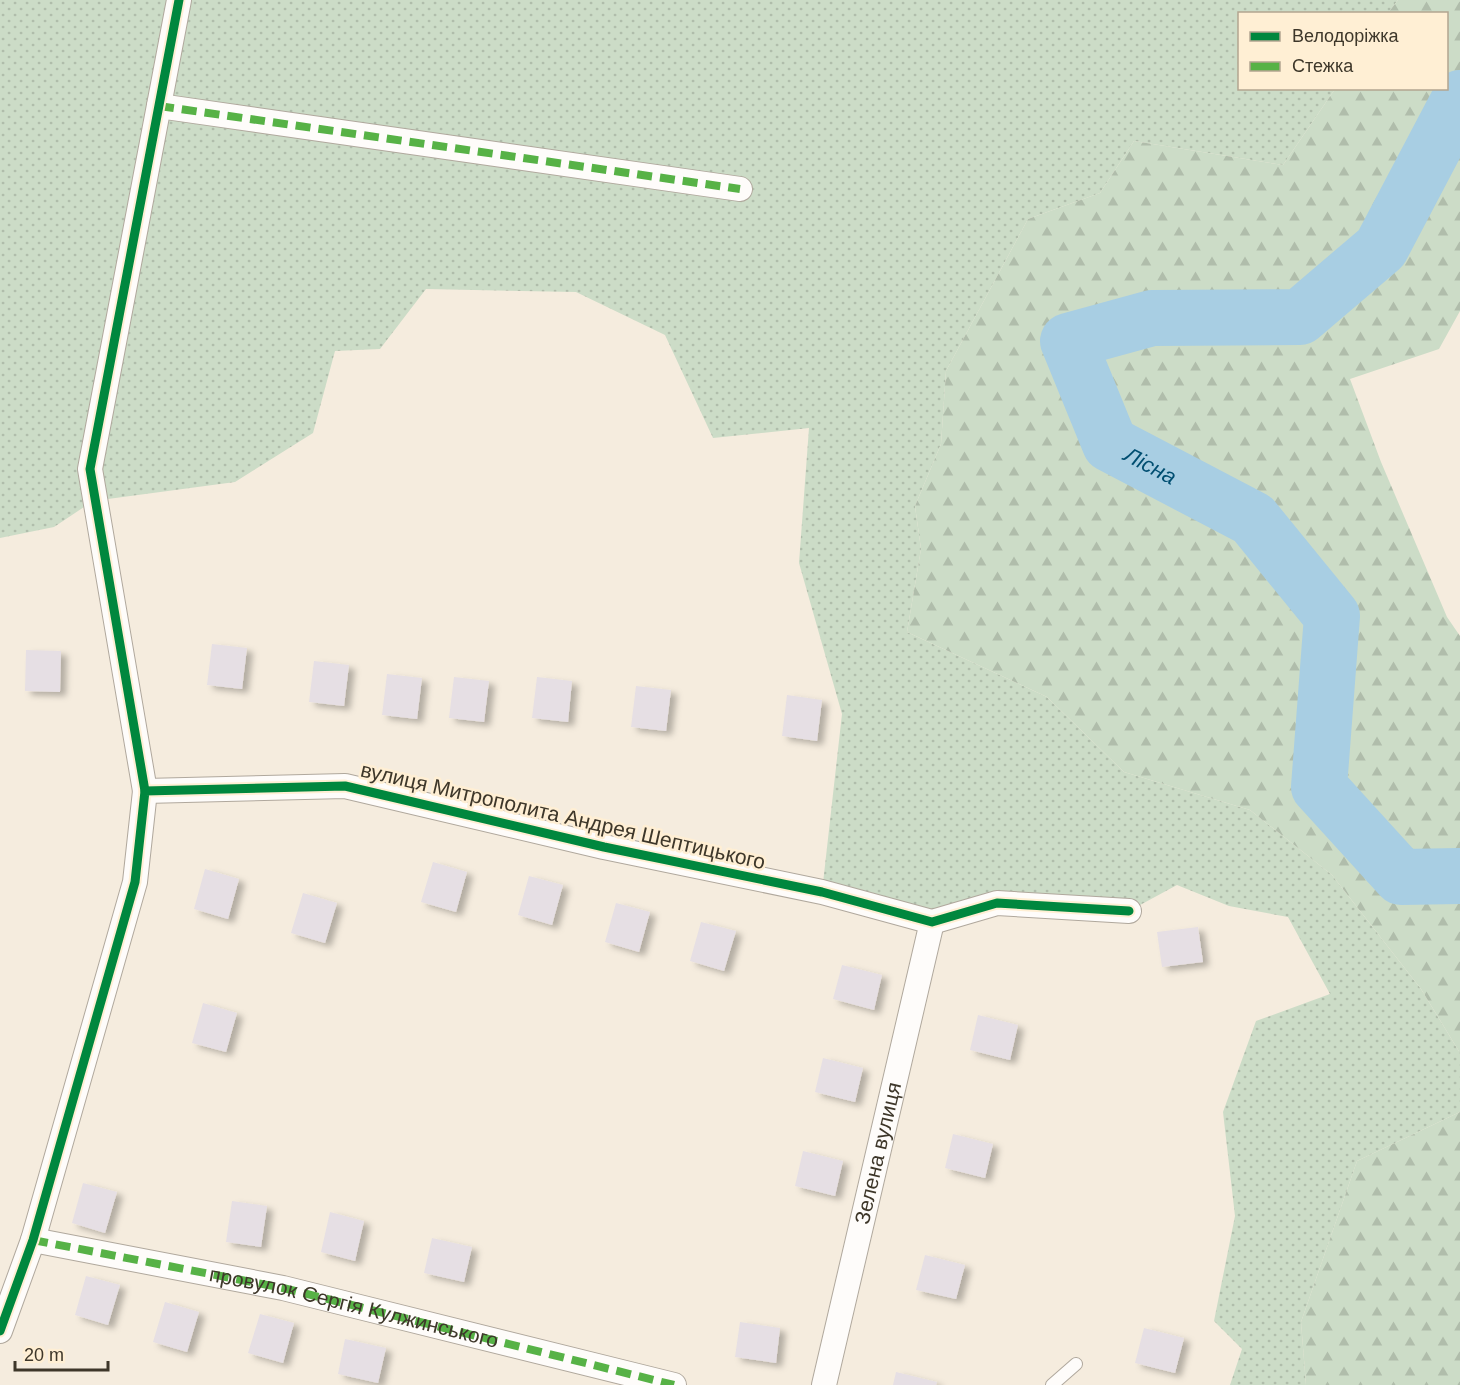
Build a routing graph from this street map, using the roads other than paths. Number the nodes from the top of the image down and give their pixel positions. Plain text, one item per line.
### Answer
1 (179, 0) edge
2 (159, 106) junction
3 (740, 189) dead end
4 (146, 791) junction
5 (1129, 911) dead end
6 (932, 922) junction
7 (33, 1240) junction
8 (0, 1331) edge
9 (1076, 1364) dead end
10 (674, 1385) edge
11 (824, 1385) edge
12 (1052, 1385) edge

1 - 2 street
2 - 3 street
2 - 4 street
4 - 6 street, вулиця Митрополита Андрея Шептицького
4 - 7 street
5 - 6 street
6 - 11 street, Зелена вулиця
7 - 8 street
7 - 10 street, провулок Сергія Кулжинського
9 - 12 lane

